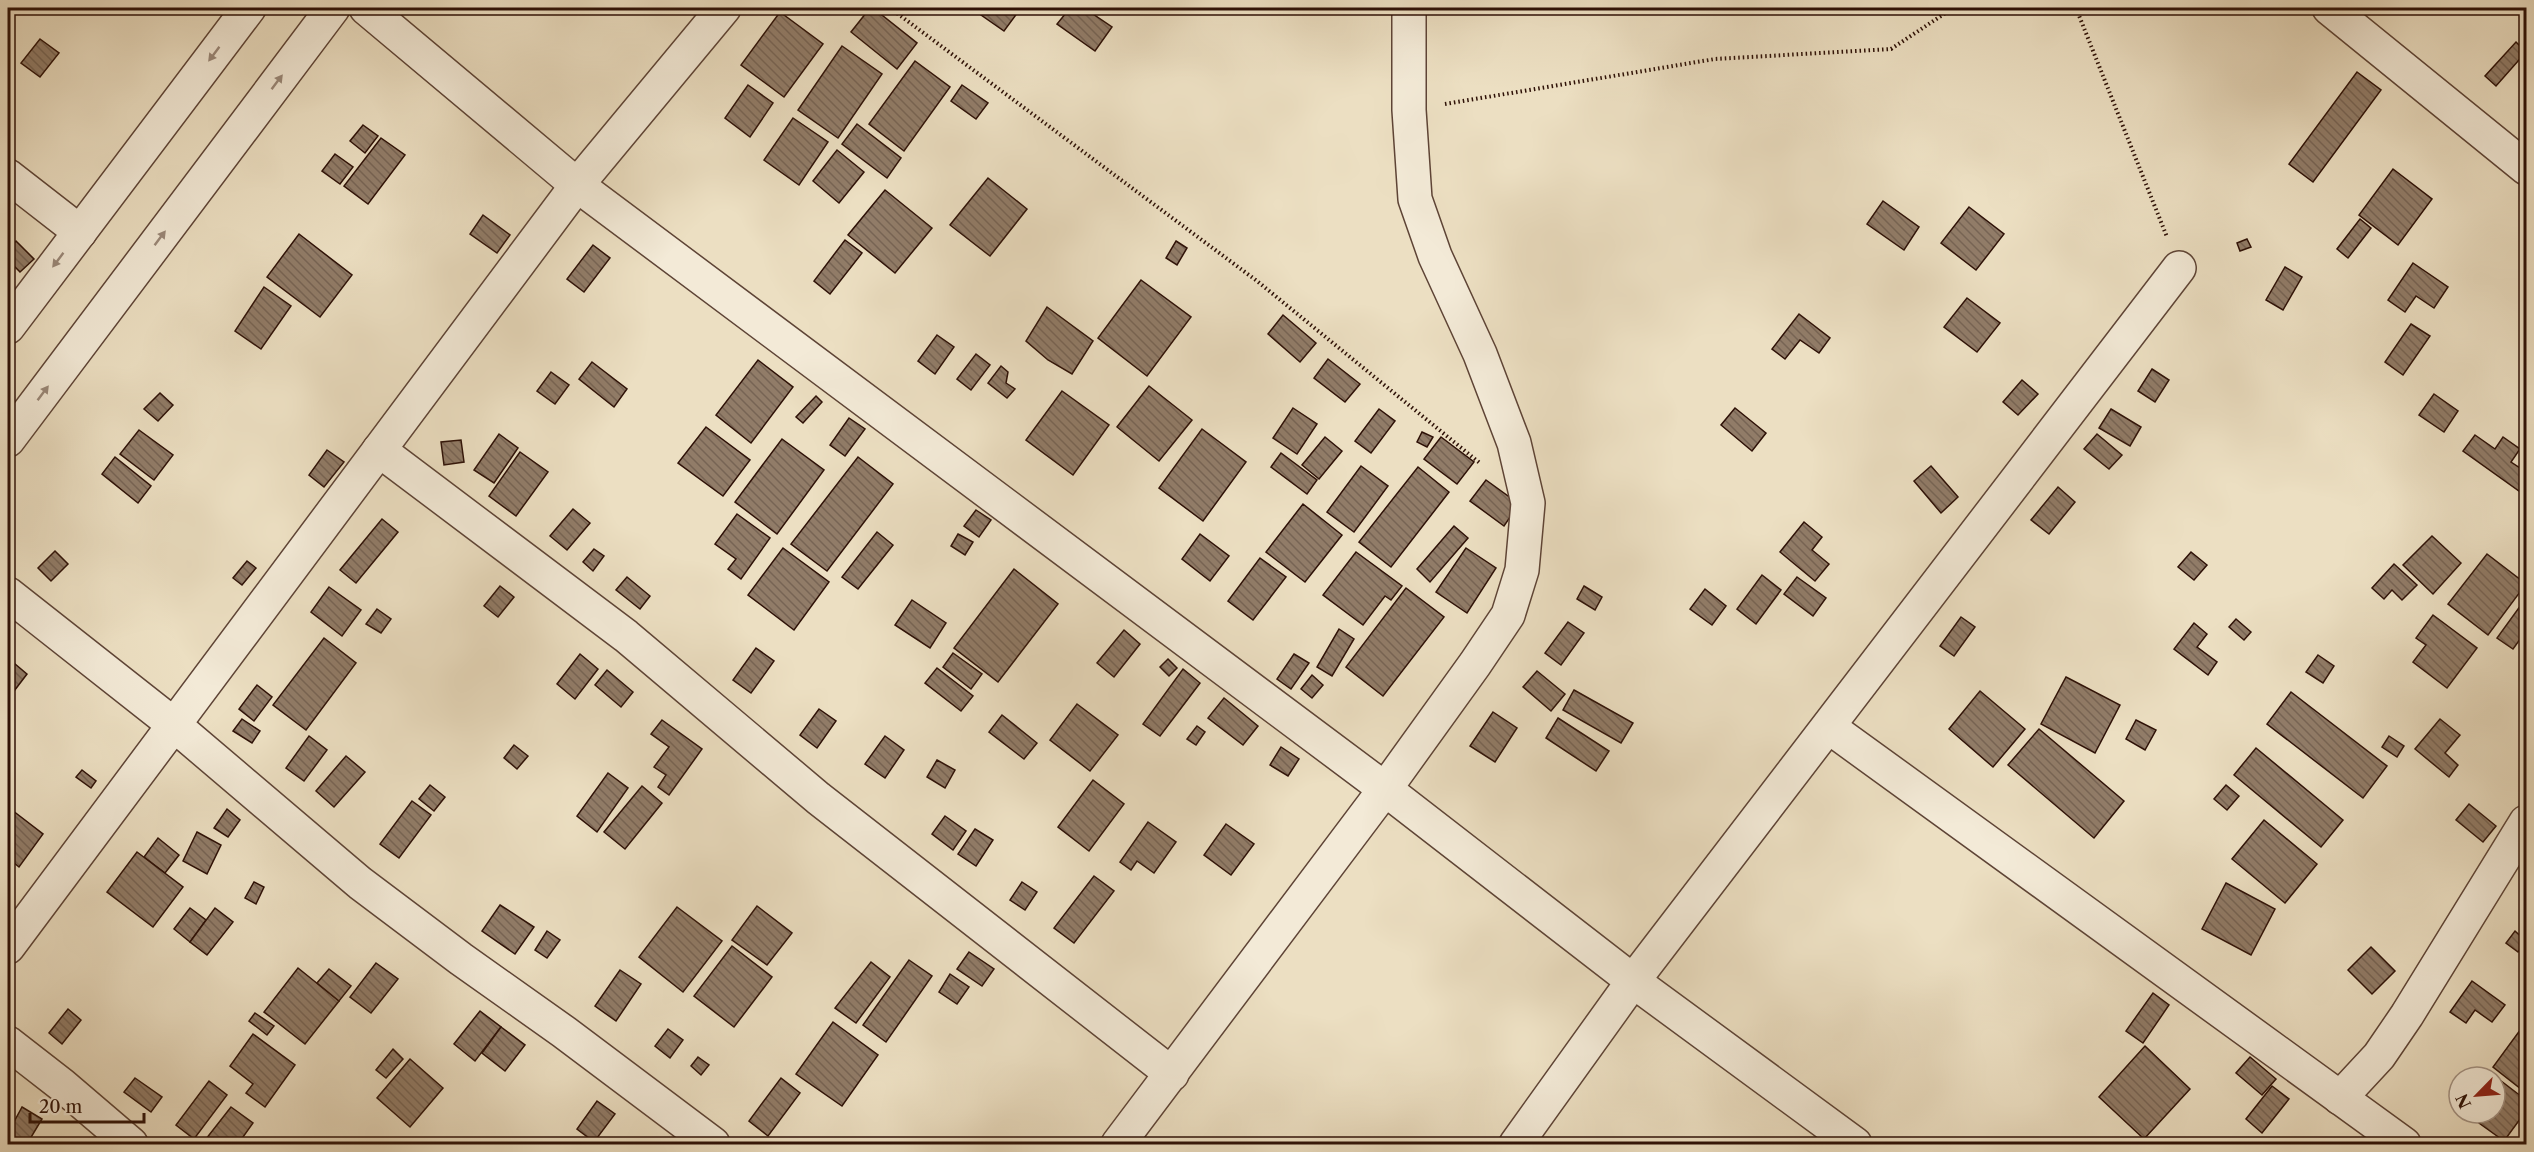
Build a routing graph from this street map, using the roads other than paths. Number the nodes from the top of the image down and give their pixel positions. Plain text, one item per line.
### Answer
1 (249, 8) edge
2 (333, 8) edge
3 (366, 8) edge
4 (724, 8) edge
5 (1409, 8) edge
6 (2329, 8) edge
7 (2526, 168) edge
8 (8, 177) edge
9 (577, 185) junction
10 (80, 232) junction
11 (2179, 268) road end
12 (8, 327) edge
13 (8, 440) edge
14 (379, 450) junction
15 (8, 594) edge
16 (173, 724) junction
17 (1829, 727) junction
18 (1385, 789) junction
19 (2526, 822) edge
20 (8, 947) edge
21 (1633, 981) junction
22 (8, 1043) edge
23 (1172, 1074) junction
24 (2340, 1098) junction
25 (130, 1144) edge
26 (713, 1144) edge
27 (1118, 1144) edge
28 (1516, 1144) edge
29 (1855, 1144) edge
30 (2404, 1144) edge

1 -> 10 street
13 -> 2 street
3 - 9 street
4 - 9 street
5 - 18 street
6 - 7 street
8 - 10 street
9 - 14 street
9 - 18 street
10 -> 12 street
11 - 17 street
14 - 16 street
14 - 23 street
15 - 16 street
16 - 20 street
16 - 26 street
17 - 21 street
17 - 24 street
18 - 21 street
18 - 23 street
19 - 24 street
21 - 28 street
21 - 29 street
22 - 25 street
23 - 27 street
24 - 30 street

